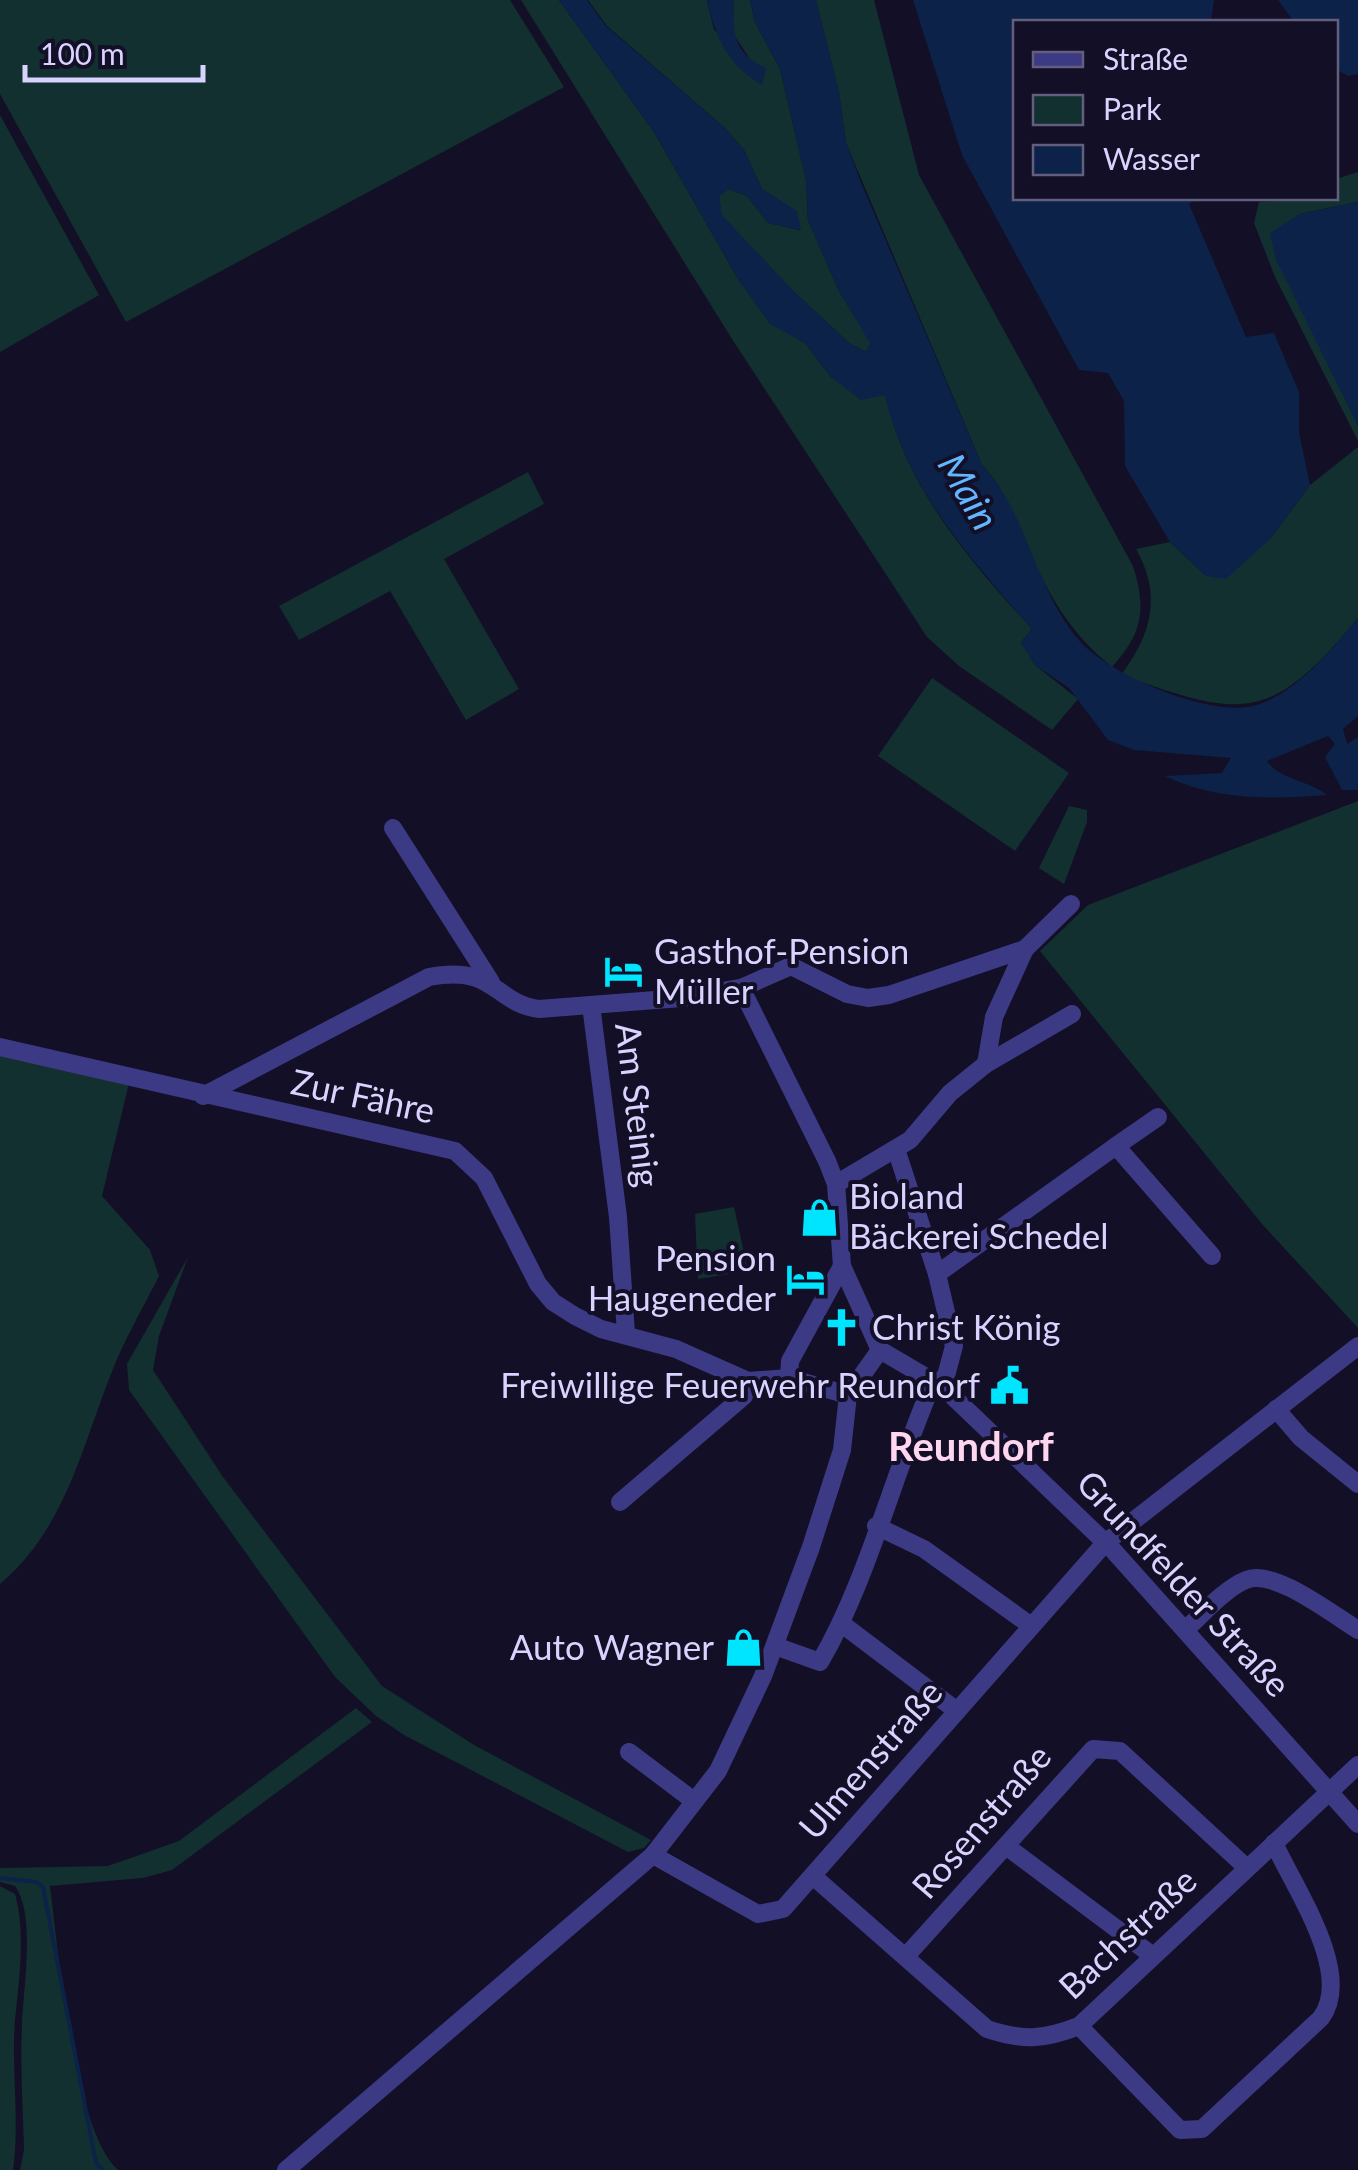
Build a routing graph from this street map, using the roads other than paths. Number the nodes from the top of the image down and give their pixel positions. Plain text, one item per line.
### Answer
1 (393, 828) dead end
2 (1071, 904) dead end
3 (1024, 949) junction
4 (492, 982) junction
5 (740, 988) junction
6 (591, 1004) junction
7 (1072, 1014) dead end
8 (0, 1047) edge
9 (986, 1064) junction
10 (203, 1096) junction
11 (1158, 1117) dead end
12 (1116, 1146) junction
13 (896, 1149) junction
14 (836, 1184) junction
15 (1212, 1256) dead end
16 (842, 1266) junction
17 (937, 1274) junction
18 (626, 1333) junction
19 (1358, 1346) edge
20 (880, 1350) junction
21 (789, 1378) junction
22 (748, 1381) junction
23 (938, 1384) junction
24 (848, 1395) junction
25 (1276, 1409) junction
26 (1358, 1484) edge
27 (620, 1502) dead end
28 (876, 1526) junction
29 (1104, 1543) junction
30 (842, 1624) junction
31 (1030, 1624) junction
32 (1185, 1630) junction
33 (1358, 1630) edge
34 (775, 1646) junction
35 (957, 1711) junction
36 (629, 1752) dead end
37 (1358, 1765) edge
38 (1329, 1791) junction
39 (694, 1801) junction
40 (1358, 1824) edge
41 (1274, 1843) junction
42 (1006, 1846) junction
43 (653, 1855) junction
44 (1247, 1868) junction
45 (814, 1877) junction
46 (907, 1955) junction
47 (1153, 1956) junction
48 (1078, 2026) junction
49 (286, 2170) edge

1 - 4 street
2 - 3 street
3 - 5 street
3 - 9 street
4 - 6 street
4 - 10 street
5 - 6 street
5 - 14 street
6 - 18 street, Am Steinig
7 - 9 street
8 - 10 street, Zur Fähre
9 - 13 street
10 - 18 street, Zur Fähre
11 - 12 street
12 - 15 street
12 - 17 street
13 - 14 street
13 - 17 street
14 - 16 street
16 - 20 street
16 - 21 street
17 - 23 street
18 - 22 street, Zur Fähre
19 - 25 street, Ulmenstraße
20 - 23 street, Grundfelder Straße
20 - 24 street
21 - 22 street, Zur Fähre
21 - 24 street, Zur Fähre
22 - 27 street
23 - 28 street
23 - 29 street, Grundfelder Straße
24 - 34 street
25 - 26 street
25 - 29 street, Ulmenstraße
28 - 30 street
28 - 31 street
29 - 31 street, Ulmenstraße
29 - 32 street, Grundfelder Straße
30 - 34 street
30 - 35 street
31 - 35 street, Ulmenstraße
32 - 33 street
32 - 38 street, Grundfelder Straße
34 - 39 street
35 - 45 street, Ulmenstraße
36 - 39 street
37 - 38 street, Bachstraße
38 - 40 street, Grundfelder Straße
38 - 41 street, Bachstraße
39 - 43 street
41 - 44 street, Bachstraße
41 - 48 street
42 - 44 street, Rosenstraße
42 - 46 street, Rosenstraße
42 - 47 street
43 - 45 street, Ulmenstraße
43 - 49 street
44 - 47 street, Bachstraße
45 - 46 street, Bachstraße
46 - 48 street, Bachstraße
47 - 48 street, Bachstraße

